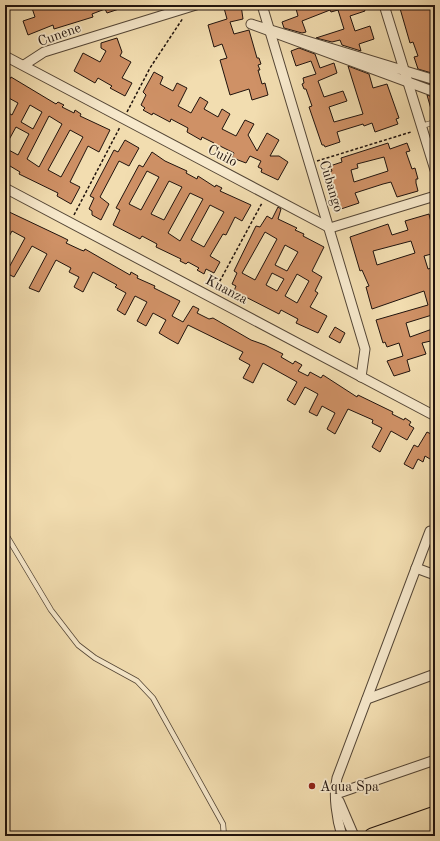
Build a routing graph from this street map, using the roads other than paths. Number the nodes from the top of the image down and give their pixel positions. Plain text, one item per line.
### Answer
1 (196, 5) edge
2 (262, 5) edge
3 (384, 5) edge
4 (5, 56) edge
5 (24, 65) junction
6 (435, 80) edge
7 (435, 92) edge
8 (435, 122) edge
9 (425, 125) dead end
10 (435, 170) edge
11 (5, 188) edge
12 (435, 196) edge
13 (330, 228) junction
14 (361, 377) junction
15 (435, 416) edge
16 (430, 530) dead end
17 (5, 533) edge
18 (416, 568) junction
19 (435, 575) edge
20 (435, 674) edge
21 (367, 699) junction
22 (435, 760) edge
23 (336, 794) junction
24 (435, 814) edge
25 (435, 828) edge
26 (224, 836) edge
27 (342, 836) edge
28 (354, 836) edge
29 (372, 836) edge
30 (410, 836) edge

1 - 5 street, Cunene
2 - 13 street, Cubango
3 - 10 street
4 - 5 street, Cuilo
5 - 13 street, Cuilo
6 - 7 street
8 - 9 lane
11 - 14 street, Kuanza
12 - 13 street
13 - 14 street, Cubango
14 - 15 street, Kuanza
16 - 18 street
17 - 26 lane
18 - 19 street
18 - 21 street
20 - 21 street
21 - 23 street
22 - 23 street
23 - 27 street
23 - 28 street
24 - 29 highway
25 - 30 highway

